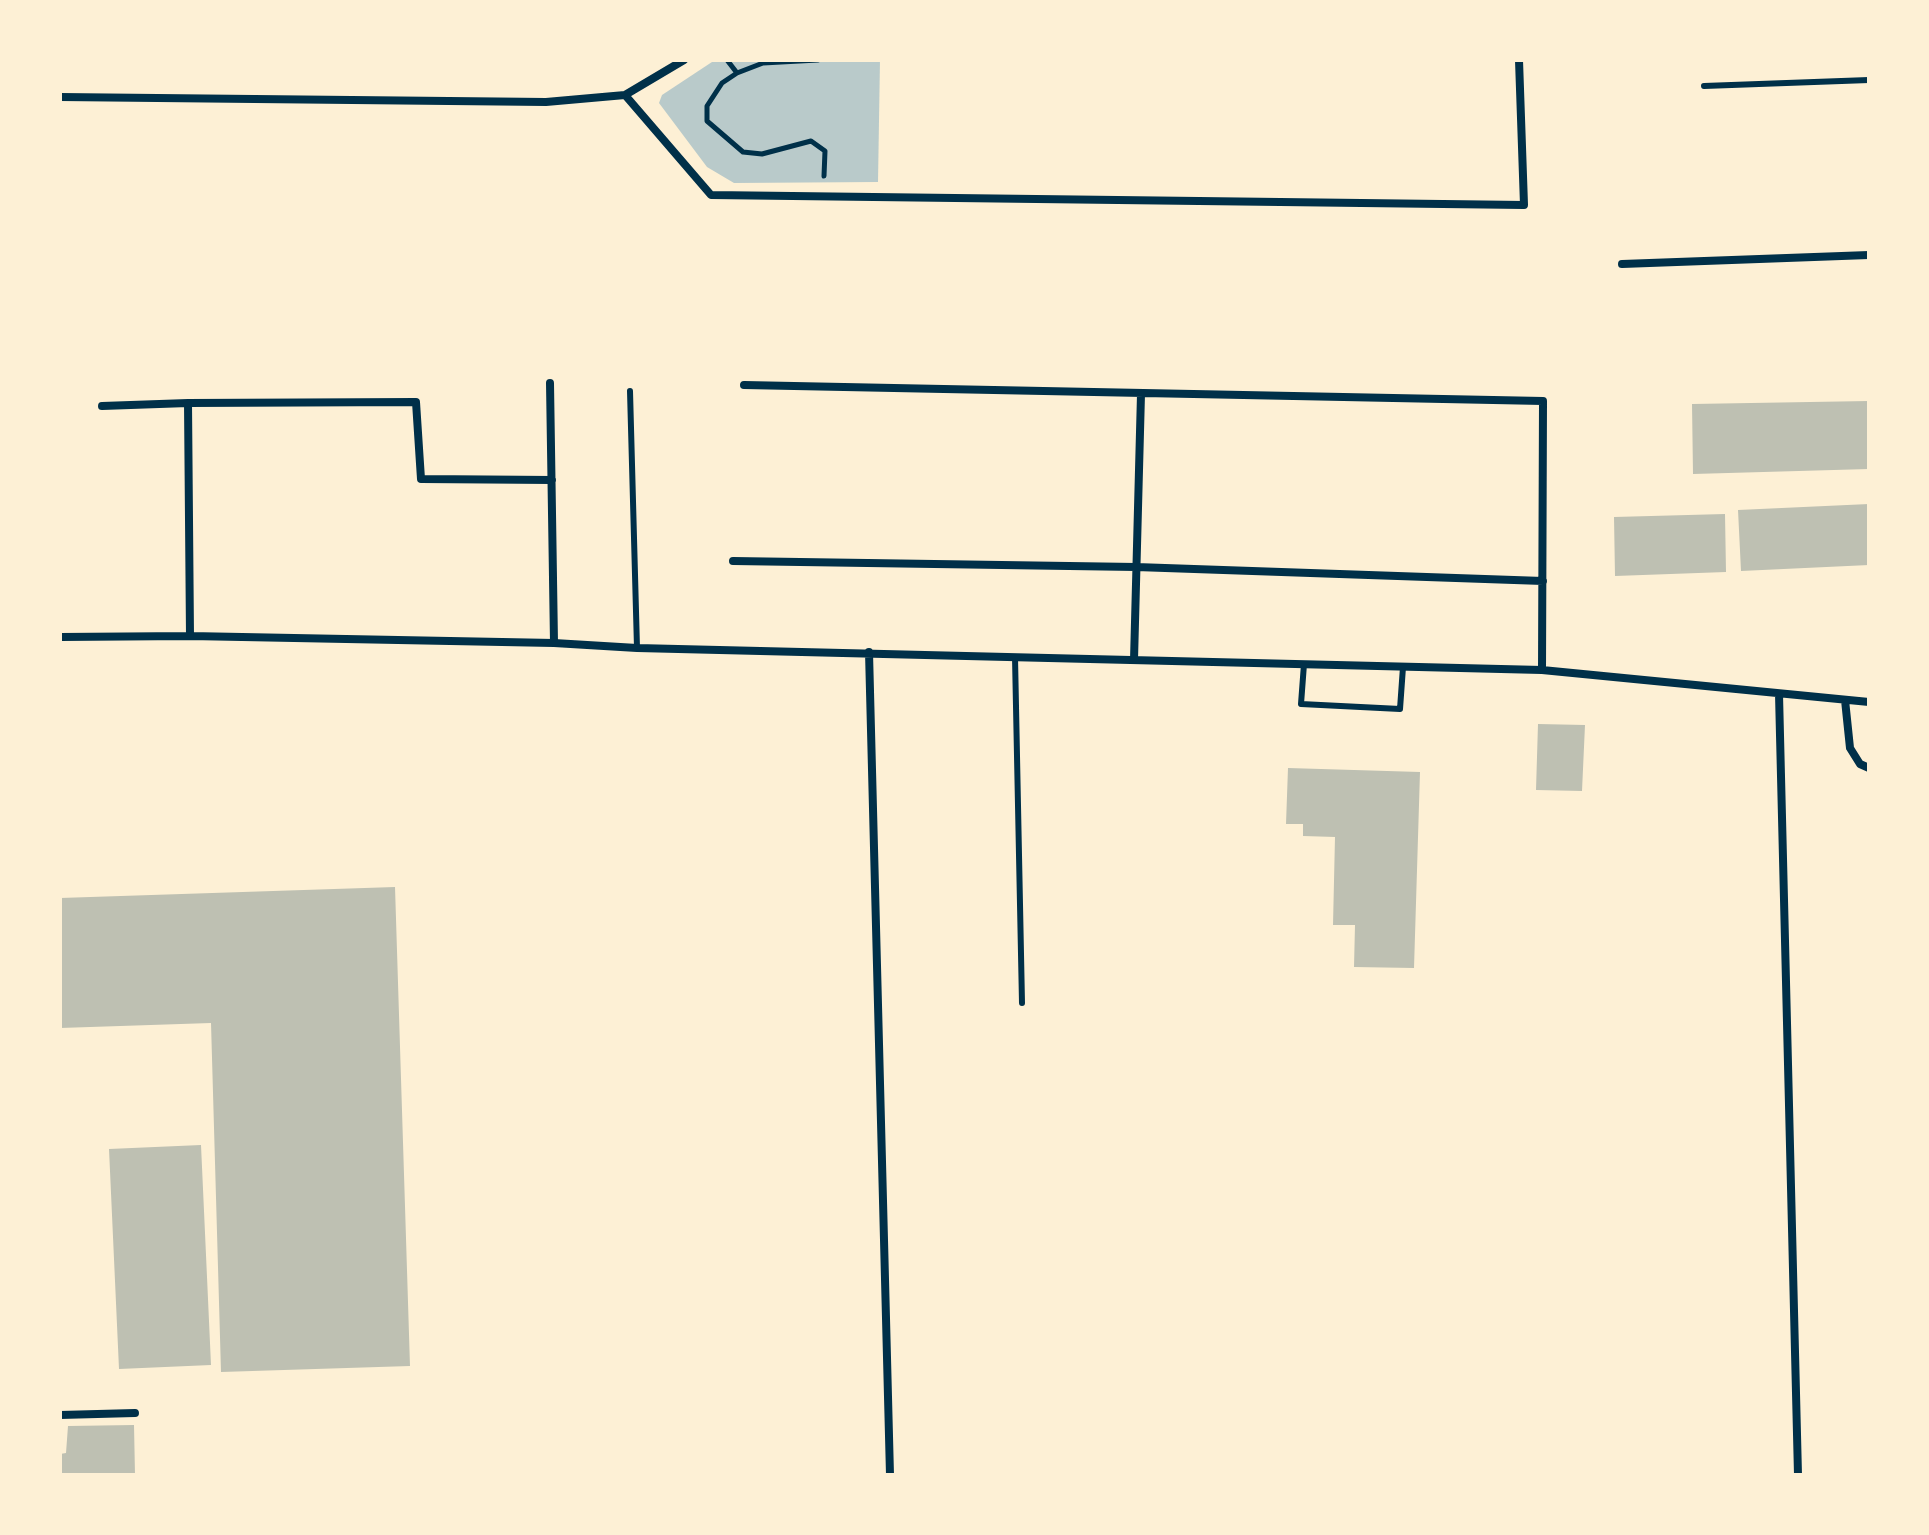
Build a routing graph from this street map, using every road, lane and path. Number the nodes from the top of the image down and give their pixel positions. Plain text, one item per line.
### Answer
1 (684, 60) edge
2 (727, 60) edge
3 (818, 60) edge
4 (1519, 60) edge
5 (737, 73) junction
6 (1869, 80) edge
7 (1704, 86) dead end
8 (625, 95) junction
9 (60, 97) edge
10 (824, 197) junction
11 (1869, 255) edge
12 (1622, 264) dead end
13 (550, 383) dead end
14 (744, 385) dead end
15 (630, 391) dead end
16 (1141, 394) junction
17 (188, 403) junction
18 (102, 406) dead end
19 (552, 480) junction
20 (733, 561) dead end
21 (1136, 567) junction
22 (1543, 581) junction
23 (190, 636) junction
24 (60, 637) edge
25 (554, 643) junction
26 (637, 648) junction
27 (869, 652) junction
28 (1015, 657) junction
29 (1134, 660) junction
30 (1304, 664) junction
31 (1403, 667) junction
32 (1542, 670) junction
33 (1779, 694) junction
34 (1845, 700) junction
35 (1869, 702) edge
36 (1869, 768) edge
37 (1022, 1003) dead end
38 (135, 1413) dead end
39 (60, 1415) edge
40 (890, 1475) edge
41 (1798, 1475) edge

1 - 8 street
2 - 5 path
3 - 5 path
4 - 10 street
5 - 10 path
6 - 7 lane
8 - 9 street
8 - 10 street
11 - 12 street
13 - 19 street
14 - 16 street
15 - 26 lane
16 - 21 street
16 - 22 street
17 - 18 street
17 - 19 street
17 - 23 street
19 - 25 street
20 - 21 street
21 - 22 street
21 - 29 street
22 - 32 street
23 - 24 street
23 - 25 street
25 - 26 street
26 - 27 street
27 - 28 street
27 - 40 street
28 - 29 street
28 - 37 lane
29 - 30 street
30 - 31 street
30 - 31 lane
31 - 32 street
32 - 33 street
33 - 34 street
33 - 41 street
34 - 35 street
34 - 36 street
38 - 39 street

